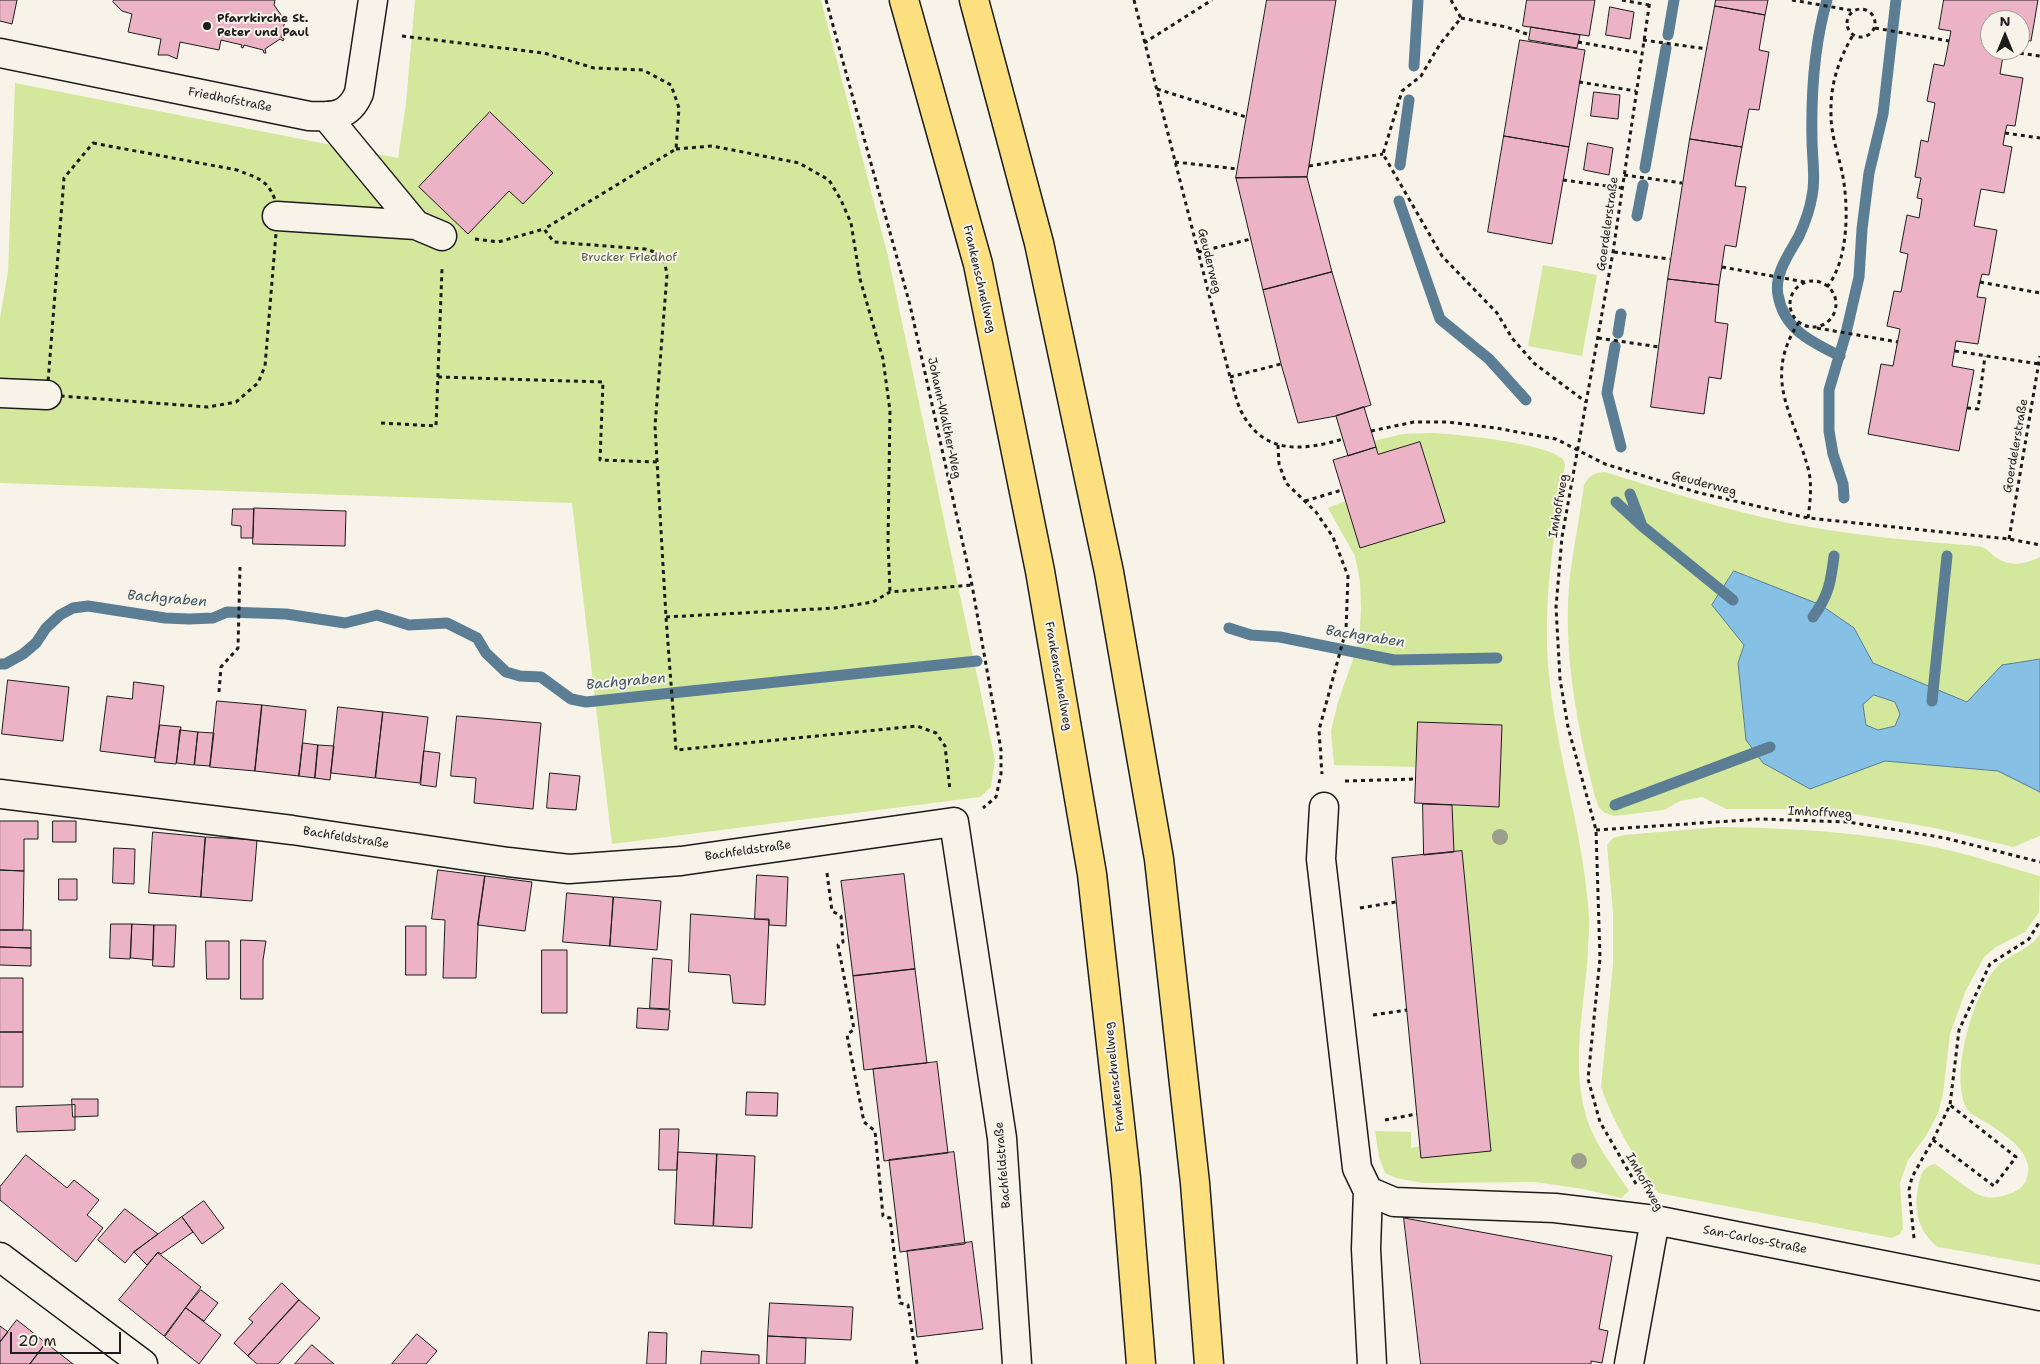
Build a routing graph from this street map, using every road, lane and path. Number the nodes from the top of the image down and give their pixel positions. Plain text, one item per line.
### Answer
1 (373, 0) edge
2 (826, 0) edge
3 (904, 0) edge
4 (974, 0) edge
5 (1134, 0) edge
6 (1212, 0) edge
7 (1451, 0) edge
8 (1622, 0) edge
9 (1650, 0) edge
10 (1792, 0) edge
11 (1649, 5) junction
12 (1855, 10) junction
13 (1461, 18) junction
14 (1875, 28) junction
15 (369, 32) junction
16 (1530, 35) dead end
17 (1853, 35) junction
18 (1643, 40) junction
19 (1949, 41) dead end
20 (1578, 42) dead end
21 (1144, 43) junction
22 (1707, 49) dead end
23 (0, 53) edge
24 (1641, 53) junction
25 (1579, 82) dead end
26 (1157, 89) junction
27 (1636, 91) junction
28 (326, 116) junction
29 (1246, 117) dead end
30 (2005, 133) dead end
31 (2040, 138) edge
32 (676, 148) junction
33 (1383, 154) junction
34 (1175, 162) junction
35 (1309, 166) dead end
36 (1238, 169) dead end
37 (1624, 175) junction
38 (1563, 180) dead end
39 (1682, 183) dead end
40 (1622, 188) junction
41 (277, 216) junction
42 (416, 225) junction
43 (544, 229) junction
44 (442, 236) junction
45 (1251, 239) dead end
46 (1198, 252) junction
47 (1614, 252) junction
48 (1670, 259) dead end
49 (1722, 267) dead end
50 (1807, 282) junction
51 (1980, 282) dead end
52 (1827, 286) junction
53 (2040, 293) edge
54 (1799, 322) junction
55 (1814, 328) junction
56 (1598, 338) junction
57 (1898, 342) dead end
58 (1659, 347) dead end
59 (1955, 350) dead end
60 (1985, 356) junction
61 (2040, 356) edge
62 (1281, 364) dead end
63 (2039, 364) junction
64 (438, 377) junction
65 (1230, 377) junction
66 (0, 393) edge
67 (47, 395) junction
68 (1586, 402) junction
69 (1967, 408) dead end
70 (381, 423) dead end
71 (1370, 431) dead end
72 (1343, 439) dead end
73 (1278, 445) junction
74 (1578, 451) junction
75 (658, 462) junction
76 (1342, 490) dead end
77 (1305, 502) junction
78 (1808, 518) junction
79 (2009, 540) junction
80 (2040, 545) edge
81 (240, 567) dead end
82 (972, 585) junction
83 (890, 592) junction
84 (666, 616) junction
85 (218, 692) dead end
86 (1416, 779) dead end
87 (0, 794) edge
88 (1323, 794) junction
89 (954, 822) junction
90 (1596, 830) junction
91 (823, 840) junction
92 (2040, 862) edge
93 (2040, 921) edge
94 (1950, 1105) junction
95 (1933, 1140) junction
96 (1368, 1191) junction
97 (1655, 1220) junction
98 (0, 1257) edge
99 (1914, 1271) junction
100 (2040, 1296) edge
101 (143, 1364) edge
102 (917, 1364) edge
103 (1017, 1364) edge
104 (1141, 1364) edge
105 (1209, 1364) edge
106 (1372, 1364) edge
107 (1630, 1364) edge

1 - 15 street, Friedhofstraße
2 - 82 path, Johann-Walther-Weg
3 - 104 highway, Frankenschnellweg
4 - 105 highway
5 - 21 path, Geuderweg
6 - 21 path
7 - 13 path
8 - 11 path
9 - 11 path, Goerdelerstraße
10 - 12 path
11 - 18 path, Goerdelerstraße
12 - 14 path
12 - 17 path
13 - 16 path
13 - 33 path
14 - 17 path
14 - 19 path
15 - 28 street, Friedhofstraße
15 - 32 path
17 - 52 path
18 - 22 path
18 - 24 path, Goerdelerstraße
20 - 24 path
21 - 26 path, Geuderweg
23 - 28 street, Friedhofstraße
24 - 27 path, Goerdelerstraße
25 - 27 path
26 - 29 path
26 - 34 path, Geuderweg
27 - 37 path, Goerdelerstraße
28 - 42 street
30 - 31 path
32 - 43 path
32 - 83 path
33 - 35 path
33 - 68 path
34 - 36 path
34 - 46 path, Geuderweg
37 - 39 path
37 - 40 path, Goerdelerstraße
38 - 40 path
40 - 47 path, Goerdelerstraße
41 - 42 street
41 - 67 path
41 - 67 path
42 - 44 street
43 - 44 path
43 - 75 path
44 - 64 path
45 - 46 path
46 - 65 path, Geuderweg
47 - 48 path
47 - 56 path, Goerdelerstraße
49 - 50 path
50 - 52 path
50 - 54 path
51 - 53 path
52 - 55 path
54 - 55 path
54 - 78 path
55 - 57 path
56 - 58 path
56 - 68 path, Goerdelerstraße
59 - 60 path
60 - 63 path
60 - 69 path
61 - 63 path, Goerdelerstraße
62 - 65 path
63 - 79 path, Goerdelerstraße
64 - 70 path
64 - 75 path
65 - 73 path, Geuderweg
66 - 67 street
68 - 74 path, Goerdelerstraße
71 - 74 path, Geuderweg
72 - 73 path, Geuderweg
73 - 77 path
74 - 78 path, Geuderweg
74 - 90 path, Imhoffweg
75 - 84 path
76 - 77 path
77 - 88 path
78 - 79 path, Geuderweg
79 - 80 path, Geuderweg
81 - 85 path
82 - 83 path
82 - 89 path, Johann-Walther-Weg
83 - 84 path
84 - 89 path
86 - 88 path
87 - 91 street, Bachfeldstraße
88 - 96 street
89 - 91 street, Bachfeldstraße
89 - 103 street, Bachfeldstraße
90 - 92 path, Imhoffweg
90 - 97 path, Imhoffweg
91 - 102 path
93 - 94 path
94 - 95 path
94 - 95 path
95 - 99 path
96 - 97 street, San-Carlos-Straße
96 - 106 street
97 - 99 street, San-Carlos-Straße
97 - 107 street
98 - 101 street
99 - 100 street, San-Carlos-Straße

